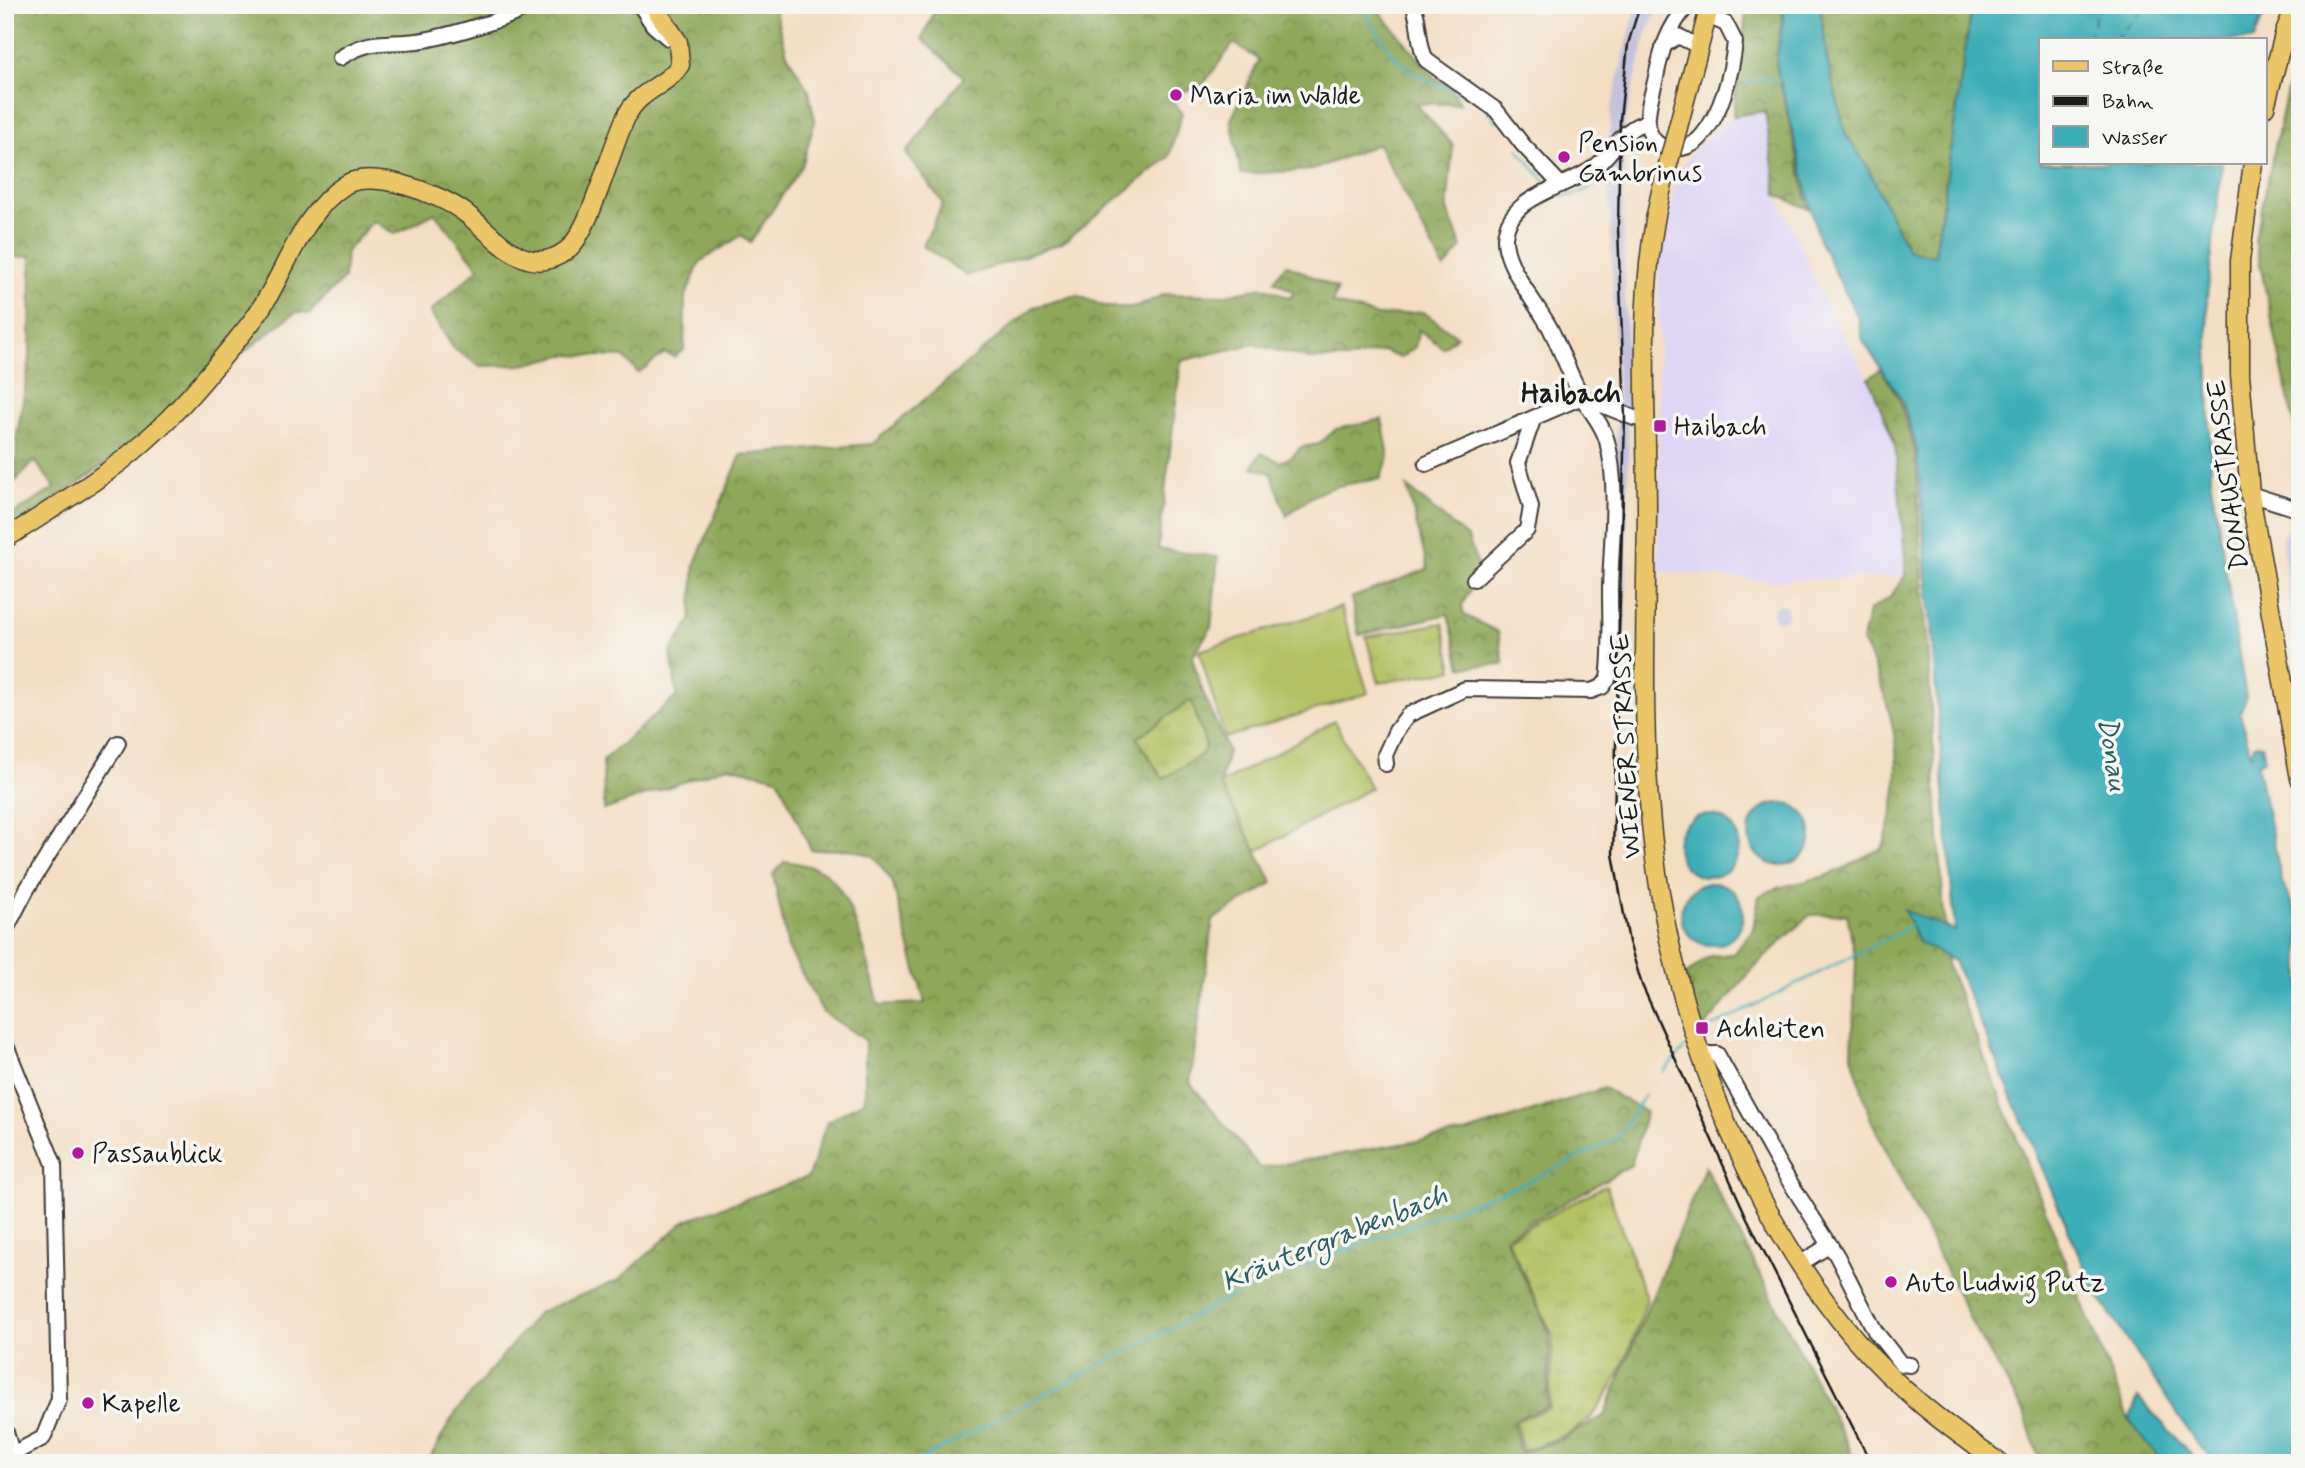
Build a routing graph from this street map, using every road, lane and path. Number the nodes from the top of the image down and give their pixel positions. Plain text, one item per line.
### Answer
1 (530, 5) edge
2 (640, 5) edge
3 (653, 5) edge
4 (1413, 5) edge
5 (1688, 5) edge
6 (2296, 5) edge
7 (1709, 11) edge
8 (673, 34) junction
9 (1662, 46) junction
10 (1700, 47) junction
11 (340, 58) dead end
12 (2266, 103) edge
13 (1647, 122) junction
14 (2253, 164) edge
15 (1554, 189) junction
16 (1582, 397) junction
17 (1647, 419) junction
18 (1534, 420) junction
19 (1426, 464) dead end
20 (2250, 494) junction
21 (2300, 510) edge
22 (5, 539) edge
23 (1474, 579) dead end
24 (118, 743) dead end
25 (1386, 764) dead end
26 (2300, 779) edge
27 (5, 931) edge
28 (5, 1043) edge
29 (1702, 1055) junction
30 (1830, 1245) junction
31 (1801, 1263) junction
32 (1875, 1331) junction
33 (1858, 1342) junction
34 (1910, 1365) dead end
35 (5, 1429) edge
36 (9, 1457) edge
37 (2000, 1463) edge

1 - 11 street
2 - 8 street
3 - 8 main road
4 - 15 street
5 - 9 street
6 - 12 main road
7 - 10 main road, WIENER STRASSE
7 - 13 street
8 - 22 main road
9 - 10 street
9 - 13 street
10 - 17 main road, WIENER STRASSE, bridge
13 - 15 street
14 - 20 main road, DONAUSTRASSE
15 - 16 street
16 - 17 street
16 - 18 street
16 - 25 street
17 - 29 main road, WIENER STRASSE
18 - 19 street
18 - 23 street
20 - 21 street
20 - 26 main road, DONAUSTRASSE
24 - 27 street
28 - 36 street
29 - 30 street
29 - 31 main road, WIENER STRASSE
30 - 31 street
30 - 32 street
31 - 33 main road, WIENER STRASSE
32 - 33 street
32 - 34 street
33 - 37 main road, WIENER STRASSE
35 - 36 street

